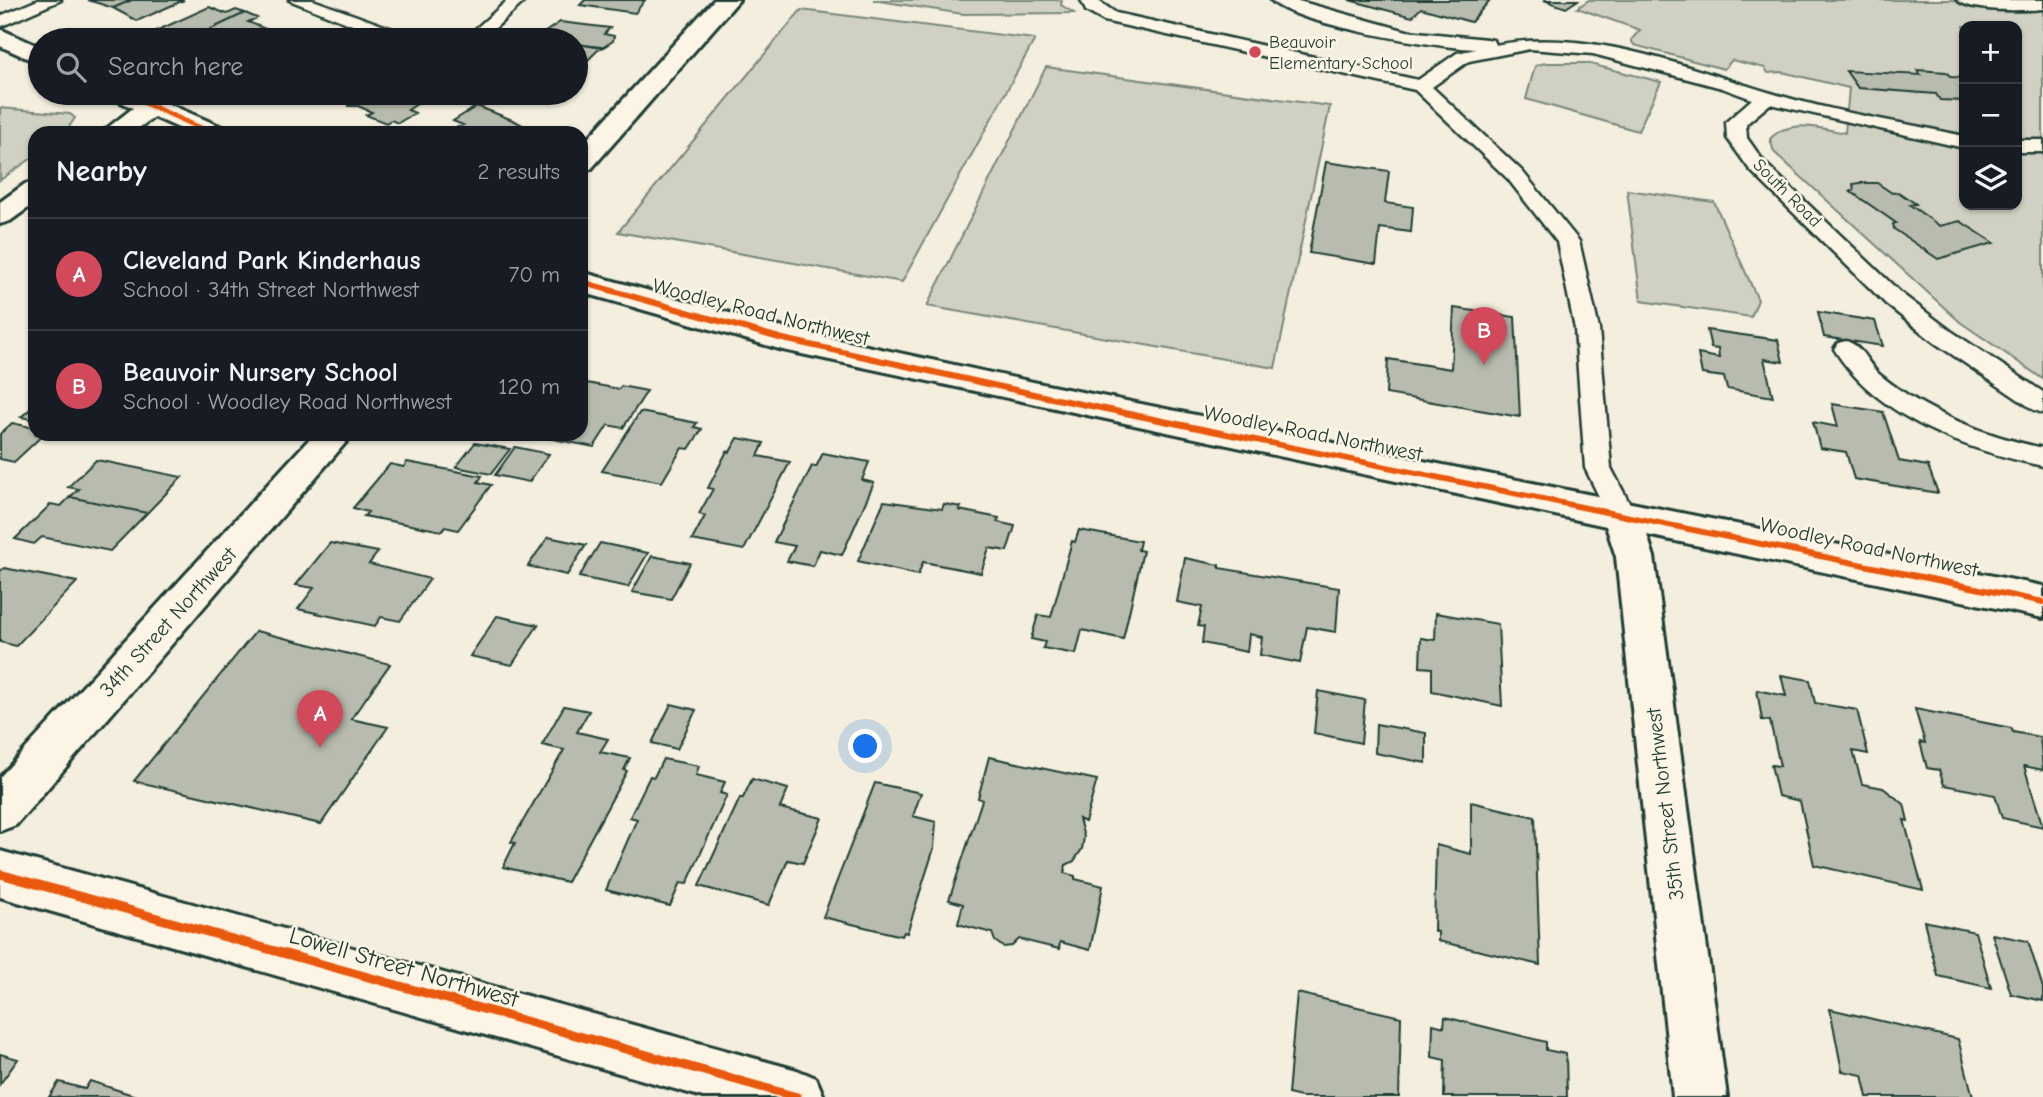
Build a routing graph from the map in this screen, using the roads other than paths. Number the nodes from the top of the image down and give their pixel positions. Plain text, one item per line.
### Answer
1 (53, 0) edge
2 (297, 0) edge
3 (518, 0) edge
4 (727, 0) edge
5 (1089, 0) edge
6 (1279, 0) edge
7 (1965, 0) edge
8 (2043, 4) edge
9 (0, 22) edge
10 (373, 28) edge
11 (486, 28) edge
12 (0, 36) edge
13 (1530, 44) junction
14 (28, 51) edge
15 (1421, 86) junction
16 (1766, 98) junction
17 (153, 106) joint
18 (124, 126) edge
19 (197, 126) edge
20 (1959, 141) edge
21 (2022, 146) edge
22 (2043, 146) edge
23 (588, 155) edge
24 (28, 195) edge
25 (0, 215) edge
26 (588, 284) edge
27 (1846, 349) dead end
28 (2043, 404) edge
29 (329, 441) edge
30 (2043, 457) edge
31 (1621, 514) junction
32 (2043, 602) edge
33 (0, 810) edge
34 (0, 874) edge
35 (797, 1097) edge
36 (1700, 1097) edge

1 - 9 lane
2 - 10 lane
3 - 11 lane
4 - 23 street
5 - 15 lane
6 - 13 lane
7 - 8 lane
12 - 14 street
13 - 15 lane
13 - 16 lane
15 - 31 lane
16 - 20 lane
16 - 28 lane, South Road
17 - 18 street
17 - 19 street
21 - 22 lane
24 - 25 street
26 - 31 street, Woodley Road Northwest
27 - 30 lane
29 - 33 street, 34th Street Northwest
31 - 32 street, Woodley Road Northwest
31 - 36 street, 35th Street Northwest
34 - 35 street, Lowell Street Northwest

